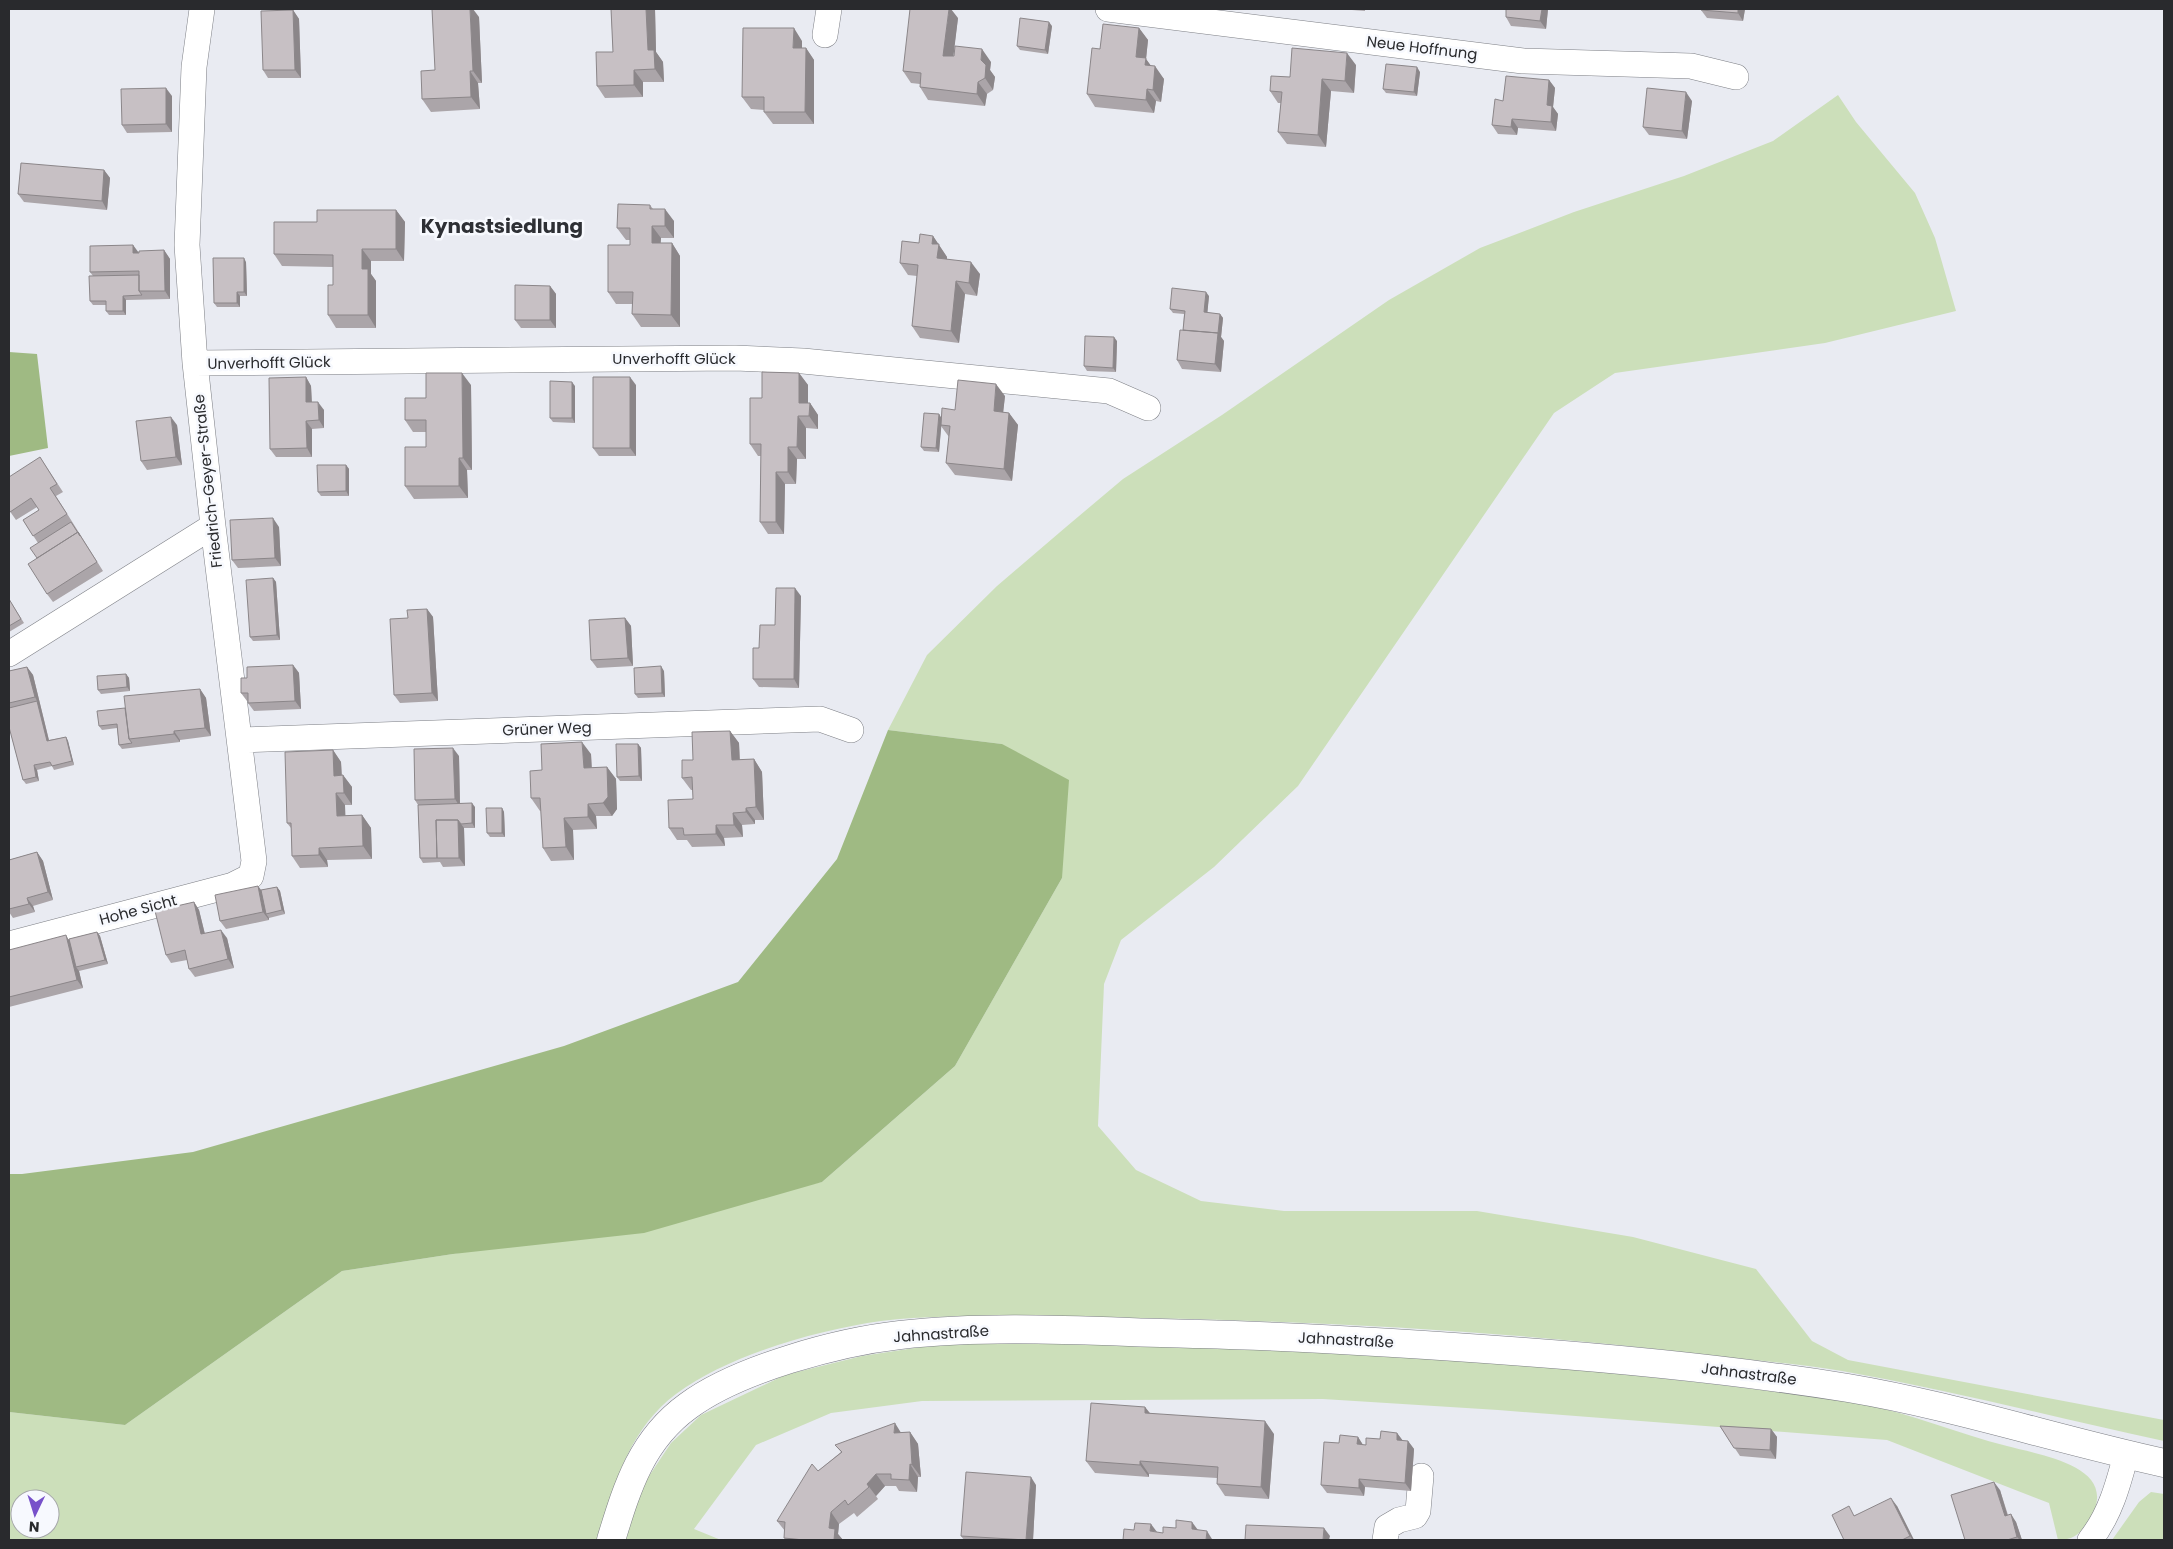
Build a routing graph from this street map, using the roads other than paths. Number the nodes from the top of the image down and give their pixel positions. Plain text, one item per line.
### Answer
1 (202, 9) edge
2 (829, 9) edge
3 (1108, 9) edge
4 (825, 36) dead end
5 (1736, 77) dead end
6 (195, 363) junction
7 (1148, 408) dead end
8 (213, 526) junction
9 (9, 654) edge
10 (851, 730) dead end
11 (240, 740) junction
12 (254, 861) joint
13 (9, 944) edge
14 (2126, 1455) junction
15 (2164, 1463) edge
16 (1421, 1476) dead end
17 (611, 1540) edge
18 (1385, 1540) edge
19 (2090, 1540) edge

1 - 6 street, Friedrich-Geyer-Straße
2 - 4 street
3 - 5 street, Neue Hoffnung
6 - 7 street, Unverhofft Glück
6 - 8 street, Friedrich-Geyer-Straße
8 - 9 street
8 - 11 street, Friedrich-Geyer-Straße
10 - 11 street, Grüner Weg
11 - 12 street, Friedrich-Geyer-Straße
12 - 13 street, Hohe Sicht
14 - 15 street, Jahnastraße
14 - 17 street, Jahnastraße
14 - 19 street
16 - 18 street

